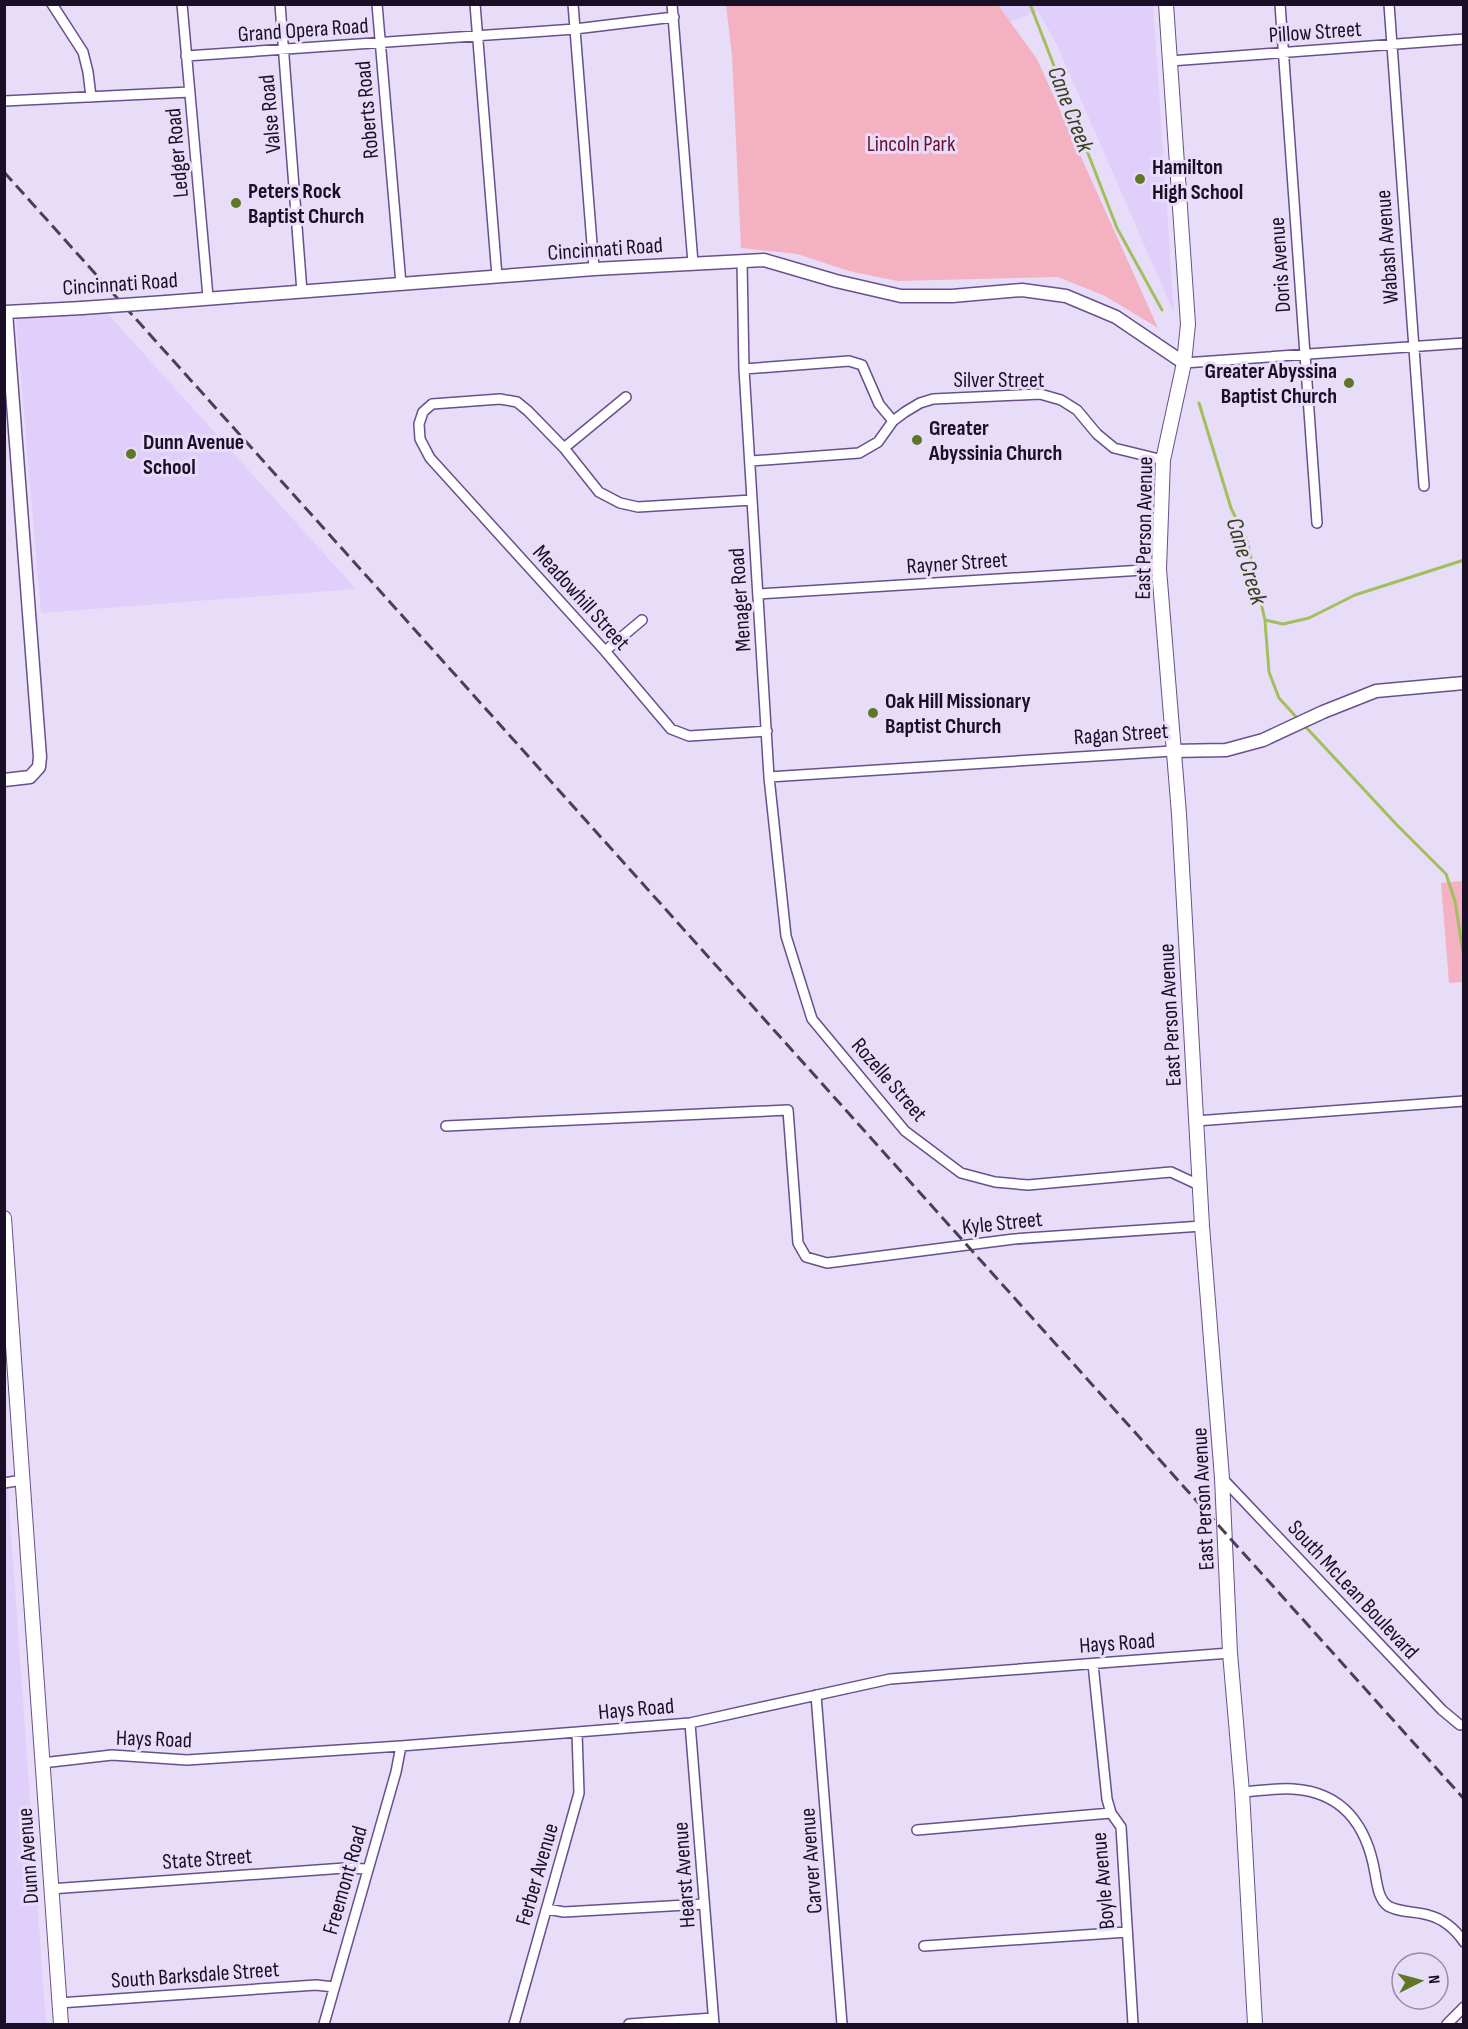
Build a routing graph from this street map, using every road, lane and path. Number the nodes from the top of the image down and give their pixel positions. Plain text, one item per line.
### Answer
1 (52, 4) edge
2 (182, 4) edge
3 (280, 4) edge
4 (377, 4) edge
5 (475, 4) edge
6 (573, 4) edge
7 (672, 4) edge
8 (1166, 4) edge
9 (1280, 4) edge
10 (1389, 4) edge
11 (674, 17) junction
12 (575, 29) junction
13 (478, 35) junction
14 (1464, 39) edge
15 (380, 43) junction
16 (1392, 45) junction
17 (283, 50) junction
18 (1283, 53) junction
19 (186, 56) junction
20 (1170, 61) junction
21 (190, 92) junction
22 (91, 97) junction
23 (4, 101) edge
24 (742, 261) junction
25 (693, 263) junction
26 (594, 269) junction
27 (497, 276) junction
28 (401, 284) junction
29 (302, 292) junction
30 (208, 297) junction
31 (5, 308) edge
32 (1464, 343) edge
33 (1413, 347) junction
34 (1305, 355) junction
35 (1184, 363) junction
36 (744, 369) junction
37 (8, 382) edge
38 (626, 397) dead end
39 (893, 421) junction
40 (564, 448) junction
41 (1163, 460) junction
42 (751, 461) junction
43 (1424, 486) dead end
44 (752, 500) junction
45 (1317, 523) dead end
46 (1160, 569) junction
47 (758, 594) junction
48 (642, 620) dead end
49 (605, 651) junction
50 (1464, 683) edge
51 (767, 730) junction
52 (1172, 751) junction
53 (770, 777) junction
54 (4, 780) edge
55 (786, 936) joint
56 (1464, 1101) edge
57 (1196, 1121) junction
58 (446, 1126) dead end
59 (1201, 1186) junction
60 (4, 1218) edge
61 (1202, 1226) junction
62 (1222, 1478) junction
63 (22, 1480) junction
64 (4, 1483) edge
65 (1230, 1653) junction
66 (1093, 1664) junction
67 (816, 1695) junction
68 (690, 1723) junction
69 (1460, 1725) dead end
70 (577, 1732) junction
71 (401, 1746) junction
72 (42, 1763) junction
73 (1242, 1792) junction
74 (1112, 1813) junction
75 (917, 1830) dead end
76 (368, 1869) junction
77 (50, 1889) junction
78 (704, 1904) junction
79 (547, 1909) junction
80 (1126, 1932) junction
81 (1464, 1942) edge
82 (924, 1946) dead end
83 (334, 1987) junction
84 (59, 2003) junction
85 (1464, 2007) edge
86 (713, 2021) edge
87 (61, 2025) edge
88 (324, 2025) edge
89 (514, 2025) edge
90 (629, 2025) edge
91 (842, 2025) edge
92 (1133, 2025) edge
93 (1255, 2025) edge
94 (1447, 2025) edge

1 - 22 street
2 - 19 street, Ledger Road
3 - 17 street, Valse Road
4 - 15 street, Roberts Road
5 - 13 street
6 - 12 street
7 - 11 street
8 - 20 main road, East Person Avenue
9 - 18 street, Doris Avenue
10 - 16 street, Wabash Avenue
11 - 12 street, Grand Opera Road
11 - 25 street
12 - 13 street, Grand Opera Road
12 - 26 street
13 - 15 street, Grand Opera Road
13 - 27 street
14 - 16 street, Pillow Street
15 - 17 street, Grand Opera Road
15 - 28 street, Roberts Road
16 - 18 street, Pillow Street
16 - 33 street, Wabash Avenue
17 - 19 street, Grand Opera Road
17 - 29 street, Valse Road
18 - 20 street, Pillow Street
18 - 34 street, Doris Avenue
19 - 21 street, Ledger Road
20 - 35 main road, East Person Avenue
21 - 22 street
21 - 30 street, Ledger Road
22 - 23 street
24 - 25 street, Cincinnati Road
24 - 35 street, Cincinnati Road
24 - 36 street, Menager Road
25 - 26 street, Cincinnati Road
26 - 27 street, Cincinnati Road
27 - 28 street, Cincinnati Road
28 - 29 street, Cincinnati Road
29 - 30 street, Cincinnati Road
30 - 31 street, Cincinnati Road, bridge
31 - 37 street
32 - 33 street
33 - 34 street
33 - 43 street, Wabash Avenue
34 - 35 street
34 - 45 street, Doris Avenue
35 - 41 main road, East Person Avenue
36 - 39 street
36 - 42 street, Menager Road
37 - 54 street
38 - 40 street
39 - 41 street, Silver Street
39 - 42 street, Silver Street
40 - 44 street
40 - 49 street, Meadowhill Street
41 - 46 main road, East Person Avenue
42 - 44 street, Menager Road
44 - 47 street, Menager Road
46 - 47 street, Rayner Street
46 - 52 main road, East Person Avenue
47 - 51 street, Menager Road
48 - 49 street
49 - 51 street, Meadowhill Street
50 - 52 street, Ragan Street
51 - 53 street, Menager Road
52 - 53 street, Ragan Street
52 - 57 main road, East Person Avenue
53 - 55 street, Menager Road
55 - 59 street, Rozelle Street
56 - 57 street
57 - 59 main road, East Person Avenue
58 - 61 street, Kyle Street
59 - 61 main road, East Person Avenue
60 - 63 main road, Dunn Avenue
61 - 62 main road, East Person Avenue
62 - 65 main road, East Person Avenue
62 - 69 street, South McLean Boulevard
63 - 64 street
63 - 72 main road, Dunn Avenue
65 - 66 street, Hays Road
65 - 73 main road, East Person Avenue
66 - 67 street, Hays Road
66 - 74 street, Boyle Avenue
67 - 68 street, Hays Road
67 - 91 street, Carver Avenue
68 - 70 street, Hays Road
68 - 78 street, Hearst Avenue
70 - 71 street, Hays Road
70 - 79 street, Ferber Avenue
71 - 72 street, Hays Road
71 - 76 street, Freemont Road
72 - 77 main road, Dunn Avenue
73 - 81 street
73 - 93 main road, East Person Avenue
74 - 75 street
74 - 80 street, Boyle Avenue
76 - 77 street, State Street
76 - 83 street, Freemont Road
77 - 84 main road, Dunn Avenue
78 - 79 street
78 - 86 street, Hearst Avenue
79 - 89 street, Ferber Avenue
80 - 82 street
80 - 92 street, Boyle Avenue
83 - 84 street, South Barksdale Street
83 - 88 street, Freemont Road
84 - 87 main road, Dunn Avenue
85 - 94 street
86 - 90 street

